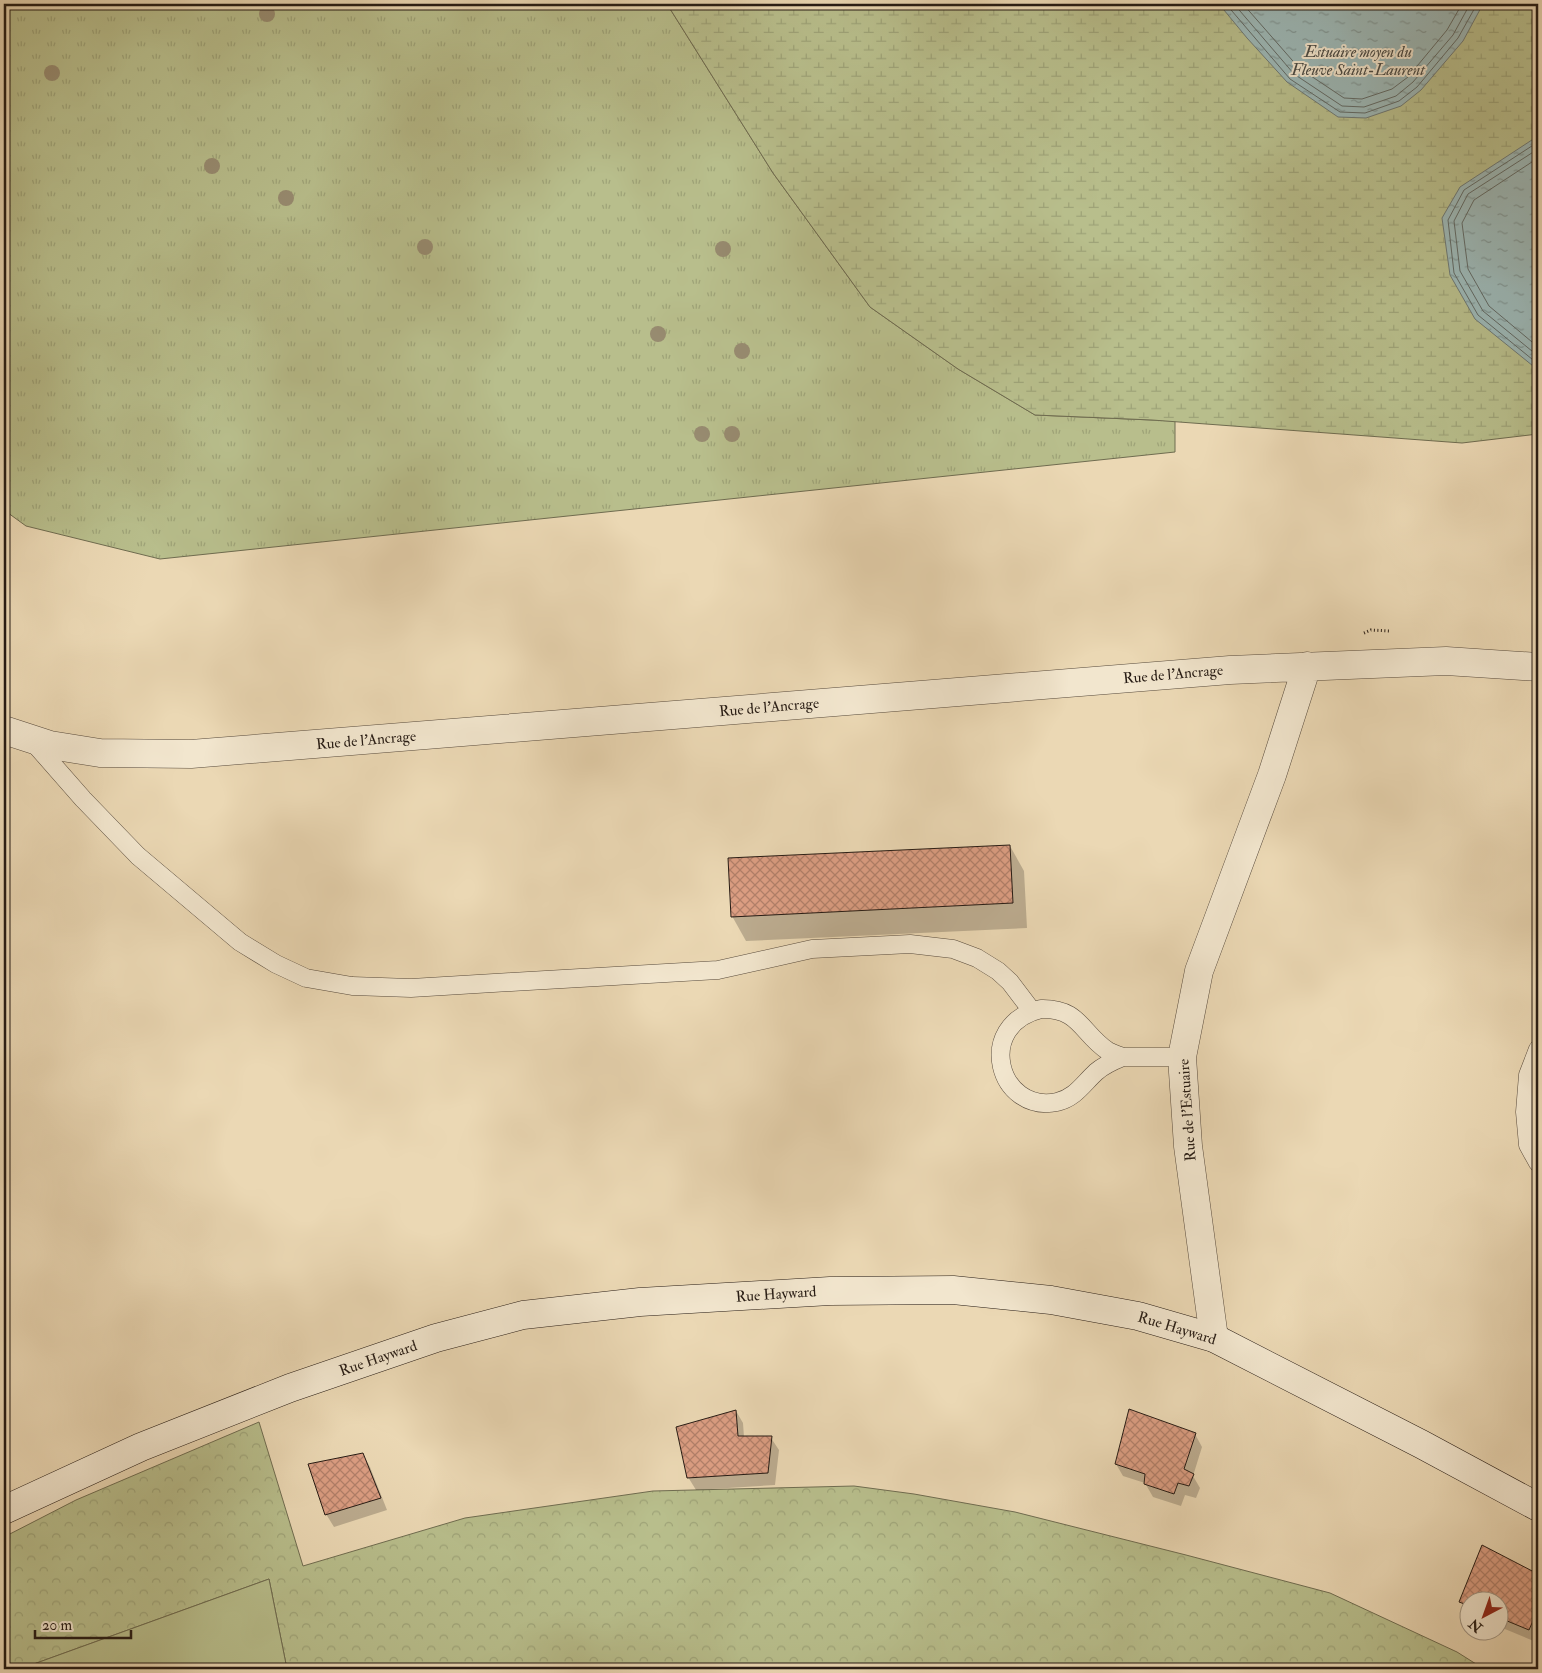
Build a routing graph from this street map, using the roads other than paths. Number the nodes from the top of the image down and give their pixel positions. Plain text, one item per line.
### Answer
1 (1307, 666) junction
2 (1538, 667) edge
3 (4, 730) edge
4 (31, 739) junction
5 (1032, 1011) junction
6 (1538, 1049) edge
7 (1123, 1057) junction
8 (1182, 1057) junction
9 (1538, 1163) edge
10 (1214, 1338) junction
11 (1538, 1507) edge
12 (4, 1510) edge

1 - 2 street, Rue de l'Ancrage
1 - 4 street, Rue de l'Ancrage
1 - 8 street, Rue de l'Estuaire
3 - 4 street, Rue de l'Ancrage
4 - 5 lane
5 - 7 lane
5 - 7 lane
6 - 9 lane
7 - 8 lane
8 - 10 street, Rue de l'Estuaire
10 - 11 street, Rue Hayward
10 - 12 street, Rue Hayward

